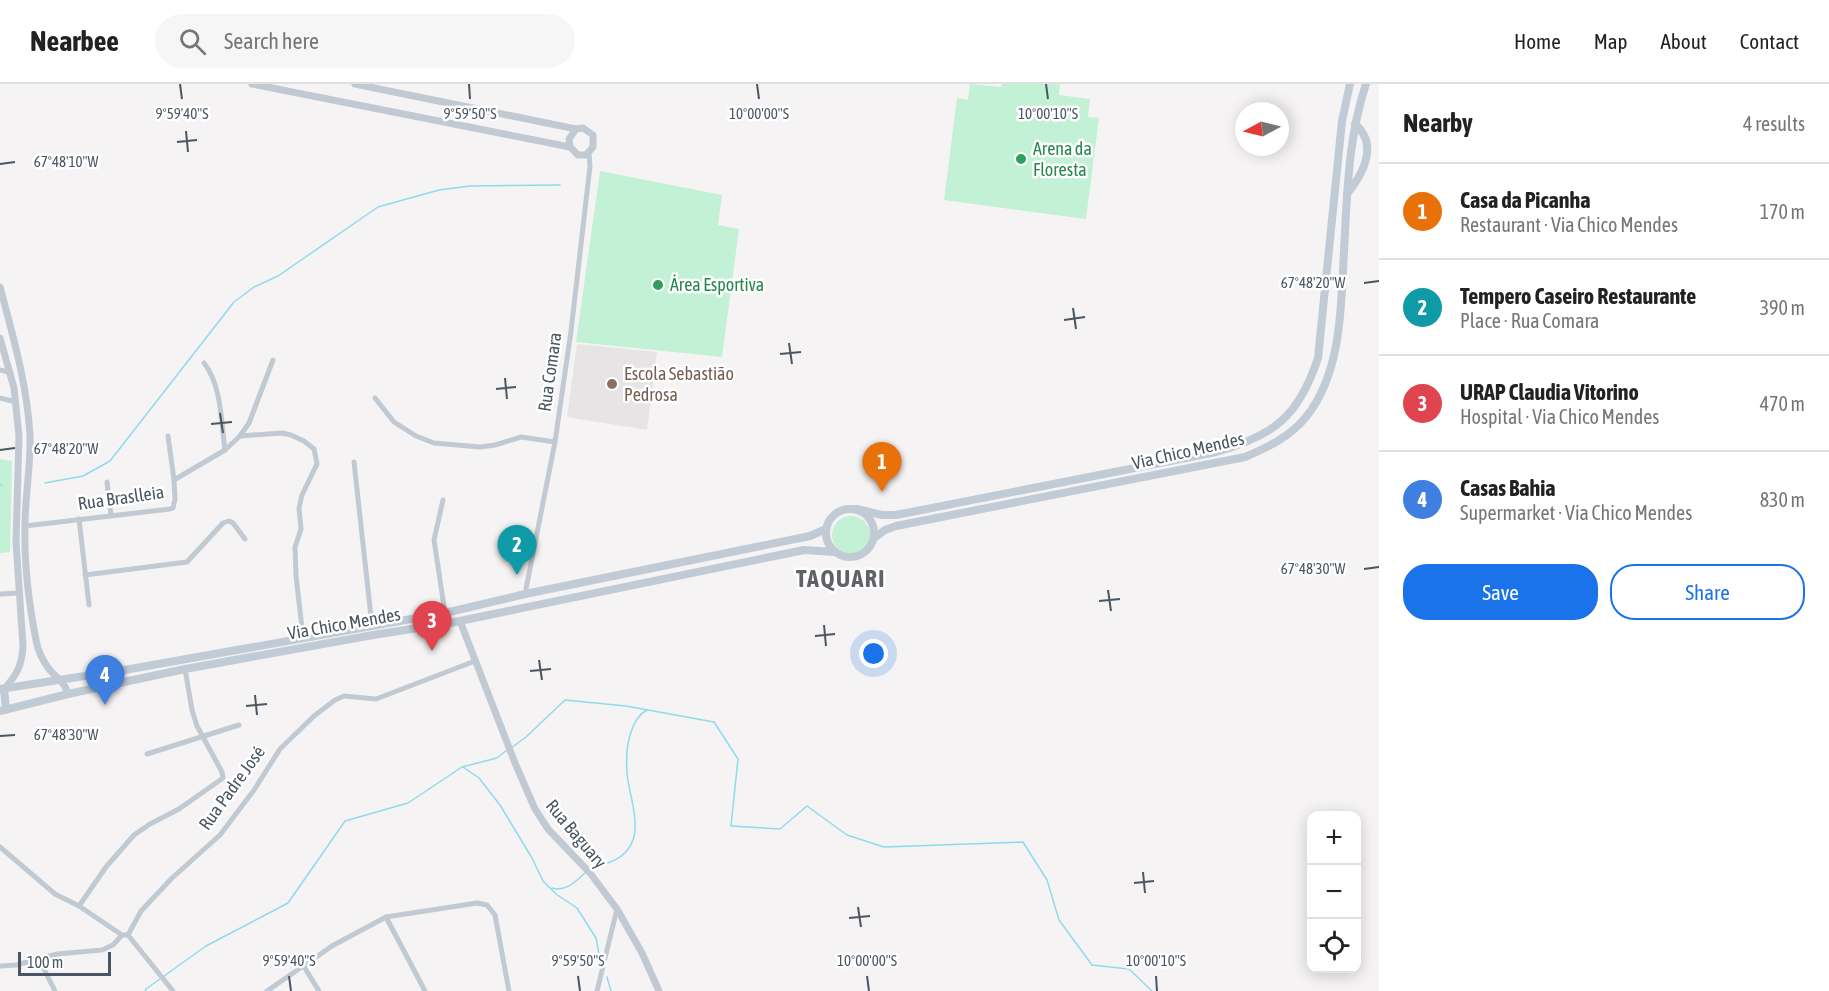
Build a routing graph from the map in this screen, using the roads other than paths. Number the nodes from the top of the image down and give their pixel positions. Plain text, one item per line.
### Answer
1 (252, 84) edge
2 (355, 84) edge
3 (1350, 84) edge
4 (1366, 84) edge
5 (1355, 124) junction
6 (576, 129) junction
7 (570, 147) junction
8 (590, 153) junction
9 (1347, 194) junction
10 (0, 287) edge
11 (0, 338) edge
12 (273, 360) dead end
13 (204, 363) dead end
14 (0, 370) edge
15 (11, 373) junction
16 (0, 398) edge
17 (375, 398) dead end
18 (16, 402) junction
19 (168, 436) dead end
20 (240, 436) junction
21 (555, 442) junction
22 (225, 450) junction
23 (354, 462) dead end
24 (174, 480) junction
25 (107, 482) dead end
26 (17, 486) junction
27 (28, 486) junction
28 (443, 500) dead end
29 (857, 509) junction
30 (111, 515) junction
31 (79, 519) junction
32 (25, 526) junction
33 (826, 529) junction
34 (874, 538) junction
35 (245, 539) dead end
36 (835, 552) junction
37 (85, 575) junction
38 (19, 592) junction
39 (0, 594) edge
40 (525, 594) junction
41 (89, 606) dead end
42 (445, 613) junction
43 (460, 621) junction
44 (372, 626) junction
45 (303, 637) junction
46 (475, 661) junction
47 (185, 669) junction
48 (60, 680) junction
49 (1, 690) edge
50 (68, 694) junction
51 (3, 710) edge
52 (239, 724) dead end
53 (202, 735) junction
54 (147, 753) dead end
55 (0, 847) edge
56 (79, 906) junction
57 (617, 909) junction
58 (386, 917) junction
59 (125, 935) junction
60 (39, 959) junction
61 (303, 965) junction
62 (0, 966) edge
63 (55, 991) edge
64 (173, 991) edge
65 (267, 991) edge
66 (319, 991) edge
67 (425, 991) edge
68 (509, 991) edge
69 (597, 991) edge
70 (659, 991) edge

1 - 7 street
2 - 6 street
3 - 29 main road, Via Chico Mendes
4 - 5 main road, Via Chico Mendes
5 - 9 main road, Via Chico Mendes
5 - 9 main road
6 - 7 street
6 - 8 street
7 - 8 street
8 - 21 street, Rua Comara
9 - 34 main road, Via Chico Mendes
10 - 27 street
11 - 15 street
12 - 20 street, Rua Braslleia
13 - 22 street
14 - 15 street
15 - 18 street
16 - 18 street
17 - 21 street
18 - 26 street
19 - 24 street
20 - 22 street, Rua Braslleia
20 - 45 street
21 - 40 street, Rua Comara
22 - 24 street, Rua Braslleia
23 - 44 street
24 - 30 street, Rua Braslleia
25 - 30 street
26 - 27 street
26 - 38 street
27 - 32 street
28 - 42 street
29 - 33 main road
29 - 34 main road
30 - 31 street, Rua Braslleia
31 - 32 street, Rua Braslleia
31 - 37 street
32 - 48 street
33 - 36 main road
33 - 40 main road, Via Chico Mendes
34 - 36 main road
35 - 37 street
36 - 43 main road, Via Chico Mendes
37 - 41 street
38 - 39 street
38 - 49 street
40 - 42 main road, Via Chico Mendes
42 - 44 main road, Via Chico Mendes
43 - 46 street, Rua Baguary
43 - 47 main road, Via Chico Mendes
44 - 45 main road, Via Chico Mendes
45 - 48 main road, Via Chico Mendes
46 - 57 street, Rua Baguary
46 - 59 street, Rua Padre José
47 - 50 main road, Via Chico Mendes
47 - 53 street
48 - 49 main road, Via Chico Mendes
48 - 50 street
49 - 51 main road
50 - 51 main road, Via Chico Mendes
52 - 53 street
53 - 54 street
53 - 56 street
55 - 56 street
56 - 59 street
57 - 69 street
57 - 70 street, Rua Baguary
58 - 61 street
58 - 67 street
58 - 68 street
59 - 60 street, Rua Padre José
59 - 64 street
60 - 62 street, Rua Padre José
60 - 63 street
61 - 65 street
61 - 66 street

